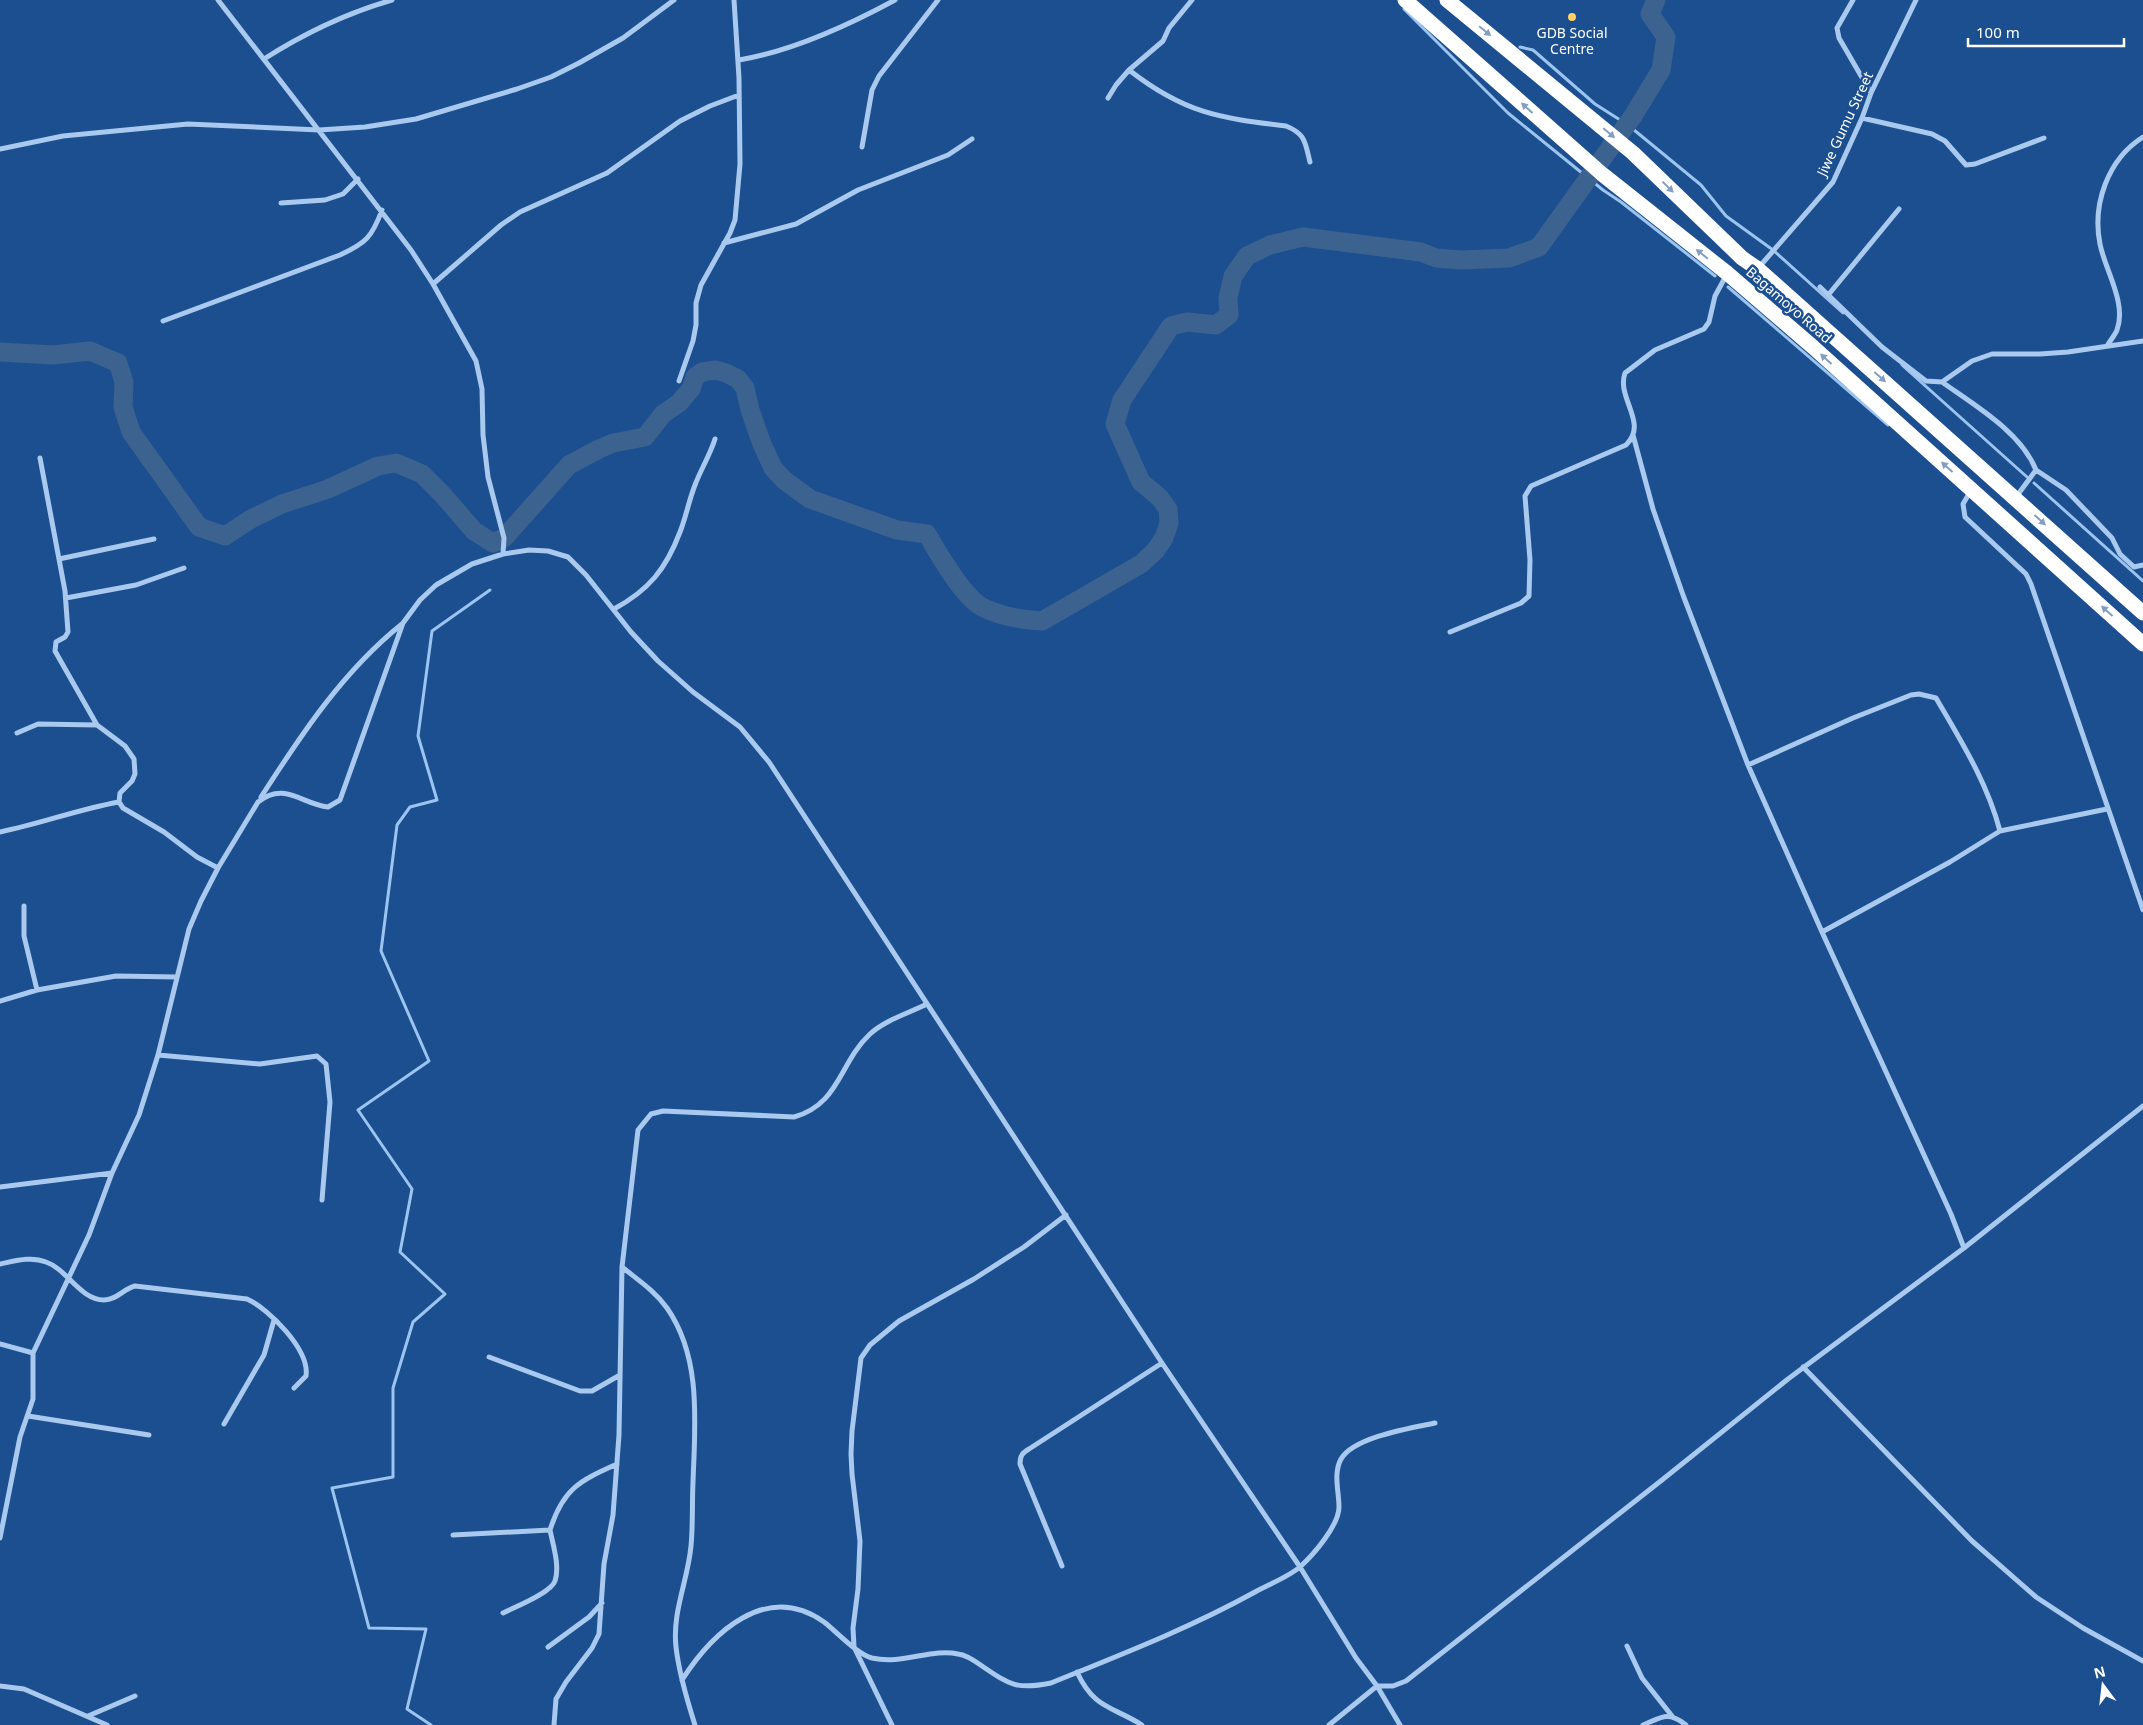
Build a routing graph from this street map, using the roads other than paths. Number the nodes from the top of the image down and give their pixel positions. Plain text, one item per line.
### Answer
1 (218, 0) edge
2 (392, 0) edge
3 (674, 0) edge
4 (734, 0) edge
5 (895, 0) edge
6 (938, 0) edge
7 (1192, 0) edge
8 (1405, 0) edge
9 (1447, 0) edge
10 (1853, 0) edge
11 (1916, 0) edge
12 (264, 59) junction
13 (739, 60) junction
14 (1130, 70) junction
15 (739, 94) junction
16 (1872, 94) junction
17 (1108, 98) dead end
18 (1862, 118) junction
19 (319, 130) junction
20 (2143, 137) edge
21 (2044, 138) dead end
22 (972, 139) dead end
23 (862, 147) dead end
24 (0, 149) edge
25 (1310, 162) dead end
26 (358, 179) junction
27 (281, 203) dead end
28 (1899, 209) dead end
29 (382, 210) junction
30 (724, 244) junction
31 (1758, 268) junction
32 (1727, 273) junction
33 (433, 284) junction
34 (1820, 286) dead end
35 (1829, 294) junction
36 (163, 320) dead end
37 (2143, 341) edge
38 (2107, 346) junction
39 (679, 381) dead end
40 (1942, 382) junction
41 (1634, 435) junction
42 (715, 439) dead end
43 (40, 458) dead end
44 (2036, 470) junction
45 (1972, 490) junction
46 (2015, 498) junction
47 (154, 539) dead end
48 (503, 554) junction
49 (59, 559) junction
50 (2143, 565) edge
51 (184, 568) dead end
52 (66, 598) junction
53 (614, 609) junction
54 (2143, 613) edge
55 (403, 623) junction
56 (1450, 632) dead end
57 (2143, 644) edge
58 (97, 725) junction
59 (17, 733) dead end
60 (1748, 765) junction
61 (119, 802) junction
62 (258, 802) junction
63 (2107, 809) junction
64 (2000, 831) junction
65 (0, 832) edge
66 (218, 868) junction
67 (24, 906) dead end
68 (2143, 910) edge
69 (1822, 932) junction
70 (177, 977) junction
71 (37, 990) junction
72 (0, 1001) edge
73 (928, 1004) junction
74 (158, 1055) junction
75 (2143, 1106) edge
76 (112, 1173) junction
77 (0, 1187) edge
78 (322, 1200) dead end
79 (1066, 1215) junction
80 (1964, 1248) junction
81 (0, 1264) edge
82 (622, 1267) junction
83 (68, 1277) junction
84 (274, 1320) junction
85 (0, 1344) edge
86 (33, 1353) junction
87 (488, 1357) dead end
88 (1162, 1363) junction
89 (1803, 1367) junction
90 (620, 1375) junction
91 (294, 1388) dead end
92 (28, 1416) junction
93 (1435, 1423) dead end
94 (224, 1424) dead end
95 (149, 1435) dead end
96 (617, 1464) junction
97 (550, 1530) junction
98 (453, 1535) dead end
99 (0, 1538) edge
100 (1062, 1566) dead end
101 (1300, 1567) junction
102 (602, 1602) junction
103 (503, 1613) dead end
104 (1627, 1646) dead end
105 (548, 1647) dead end
106 (854, 1647) junction
107 (2143, 1661) edge
108 (1077, 1672) junction
109 (682, 1680) junction
110 (0, 1686) edge
111 (1377, 1686) junction
112 (135, 1696) dead end
113 (88, 1716) junction
114 (1672, 1716) junction
115 (108, 1725) edge
116 (554, 1725) edge
117 (695, 1725) edge
118 (892, 1725) edge
119 (1142, 1725) edge
120 (1329, 1725) edge
121 (1400, 1725) edge
122 (1643, 1725) edge
123 (1686, 1725) edge

1 - 12 street
2 - 12 street
3 - 19 street
4 - 13 street
5 - 13 street
6 - 23 street
7 - 14 street
32 -> 8 highway, Bagamoyo Road
9 -> 31 highway, Bagamoyo Road
10 - 16 street
11 - 16 street, Jiwe Gumu Street
12 - 19 street
13 - 15 street
14 - 17 street
14 - 25 street
15 - 30 street
15 - 33 street
16 - 18 street, Jiwe Gumu Street
18 - 21 street
18 - 31 street, Jiwe Gumu Street
19 - 24 street
19 - 26 street
20 - 38 street
22 - 30 street
26 - 27 street
26 - 29 street
28 - 35 street
29 - 33 street
29 - 36 street
30 - 39 street
31 -> 46 highway, Bagamoyo Road
32 - 41 street
45 -> 32 highway, Bagamoyo Road
33 - 48 street
34 - 35 street
35 - 40 street
37 - 38 street
38 - 40 street
40 - 44 street
41 - 56 street
41 - 60 street
42 - 53 street
43 - 49 street
44 - 46 street
44 - 50 street
57 -> 45 highway, Bagamoyo Road
45 - 63 street
46 -> 54 highway, Bagamoyo Road
47 - 49 street
48 - 53 street
48 - 55 street
49 - 52 street
51 - 52 street
52 - 58 street
53 - 73 street
55 - 62 street
55 - 62 street
58 - 59 street
58 - 61 street
60 - 64 street
60 - 69 street
61 - 65 street
61 - 66 street
62 - 66 street
63 - 64 street
63 - 68 street
64 - 69 street
66 - 70 street
67 - 71 street
69 - 80 street
70 - 71 street
70 - 74 street
71 - 72 street
73 - 79 street
73 - 82 street
74 - 76 street
74 - 78 street
75 - 80 street
76 - 77 street
76 - 83 street
79 - 88 street
79 - 106 street
80 - 89 street
81 - 83 street
82 - 90 street
82 - 109 street
83 - 84 street
83 - 86 street
84 - 91 street
84 - 94 street
85 - 86 street
86 - 92 street
87 - 90 street
88 - 100 street
88 - 101 street
89 - 107 street
89 - 111 street
90 - 96 street
92 - 95 street
92 - 99 street
93 - 101 street
96 - 97 street
96 - 102 street
97 - 98 street
97 - 103 street
101 - 108 street
101 - 111 street
102 - 105 street
102 - 116 street
104 - 114 street
106 - 108 street
106 - 109 street
106 - 118 street
108 - 119 street
109 - 117 street
110 - 113 street
111 - 120 street
111 - 121 street
112 - 113 street
113 - 115 street
114 - 122 street
114 - 123 street

